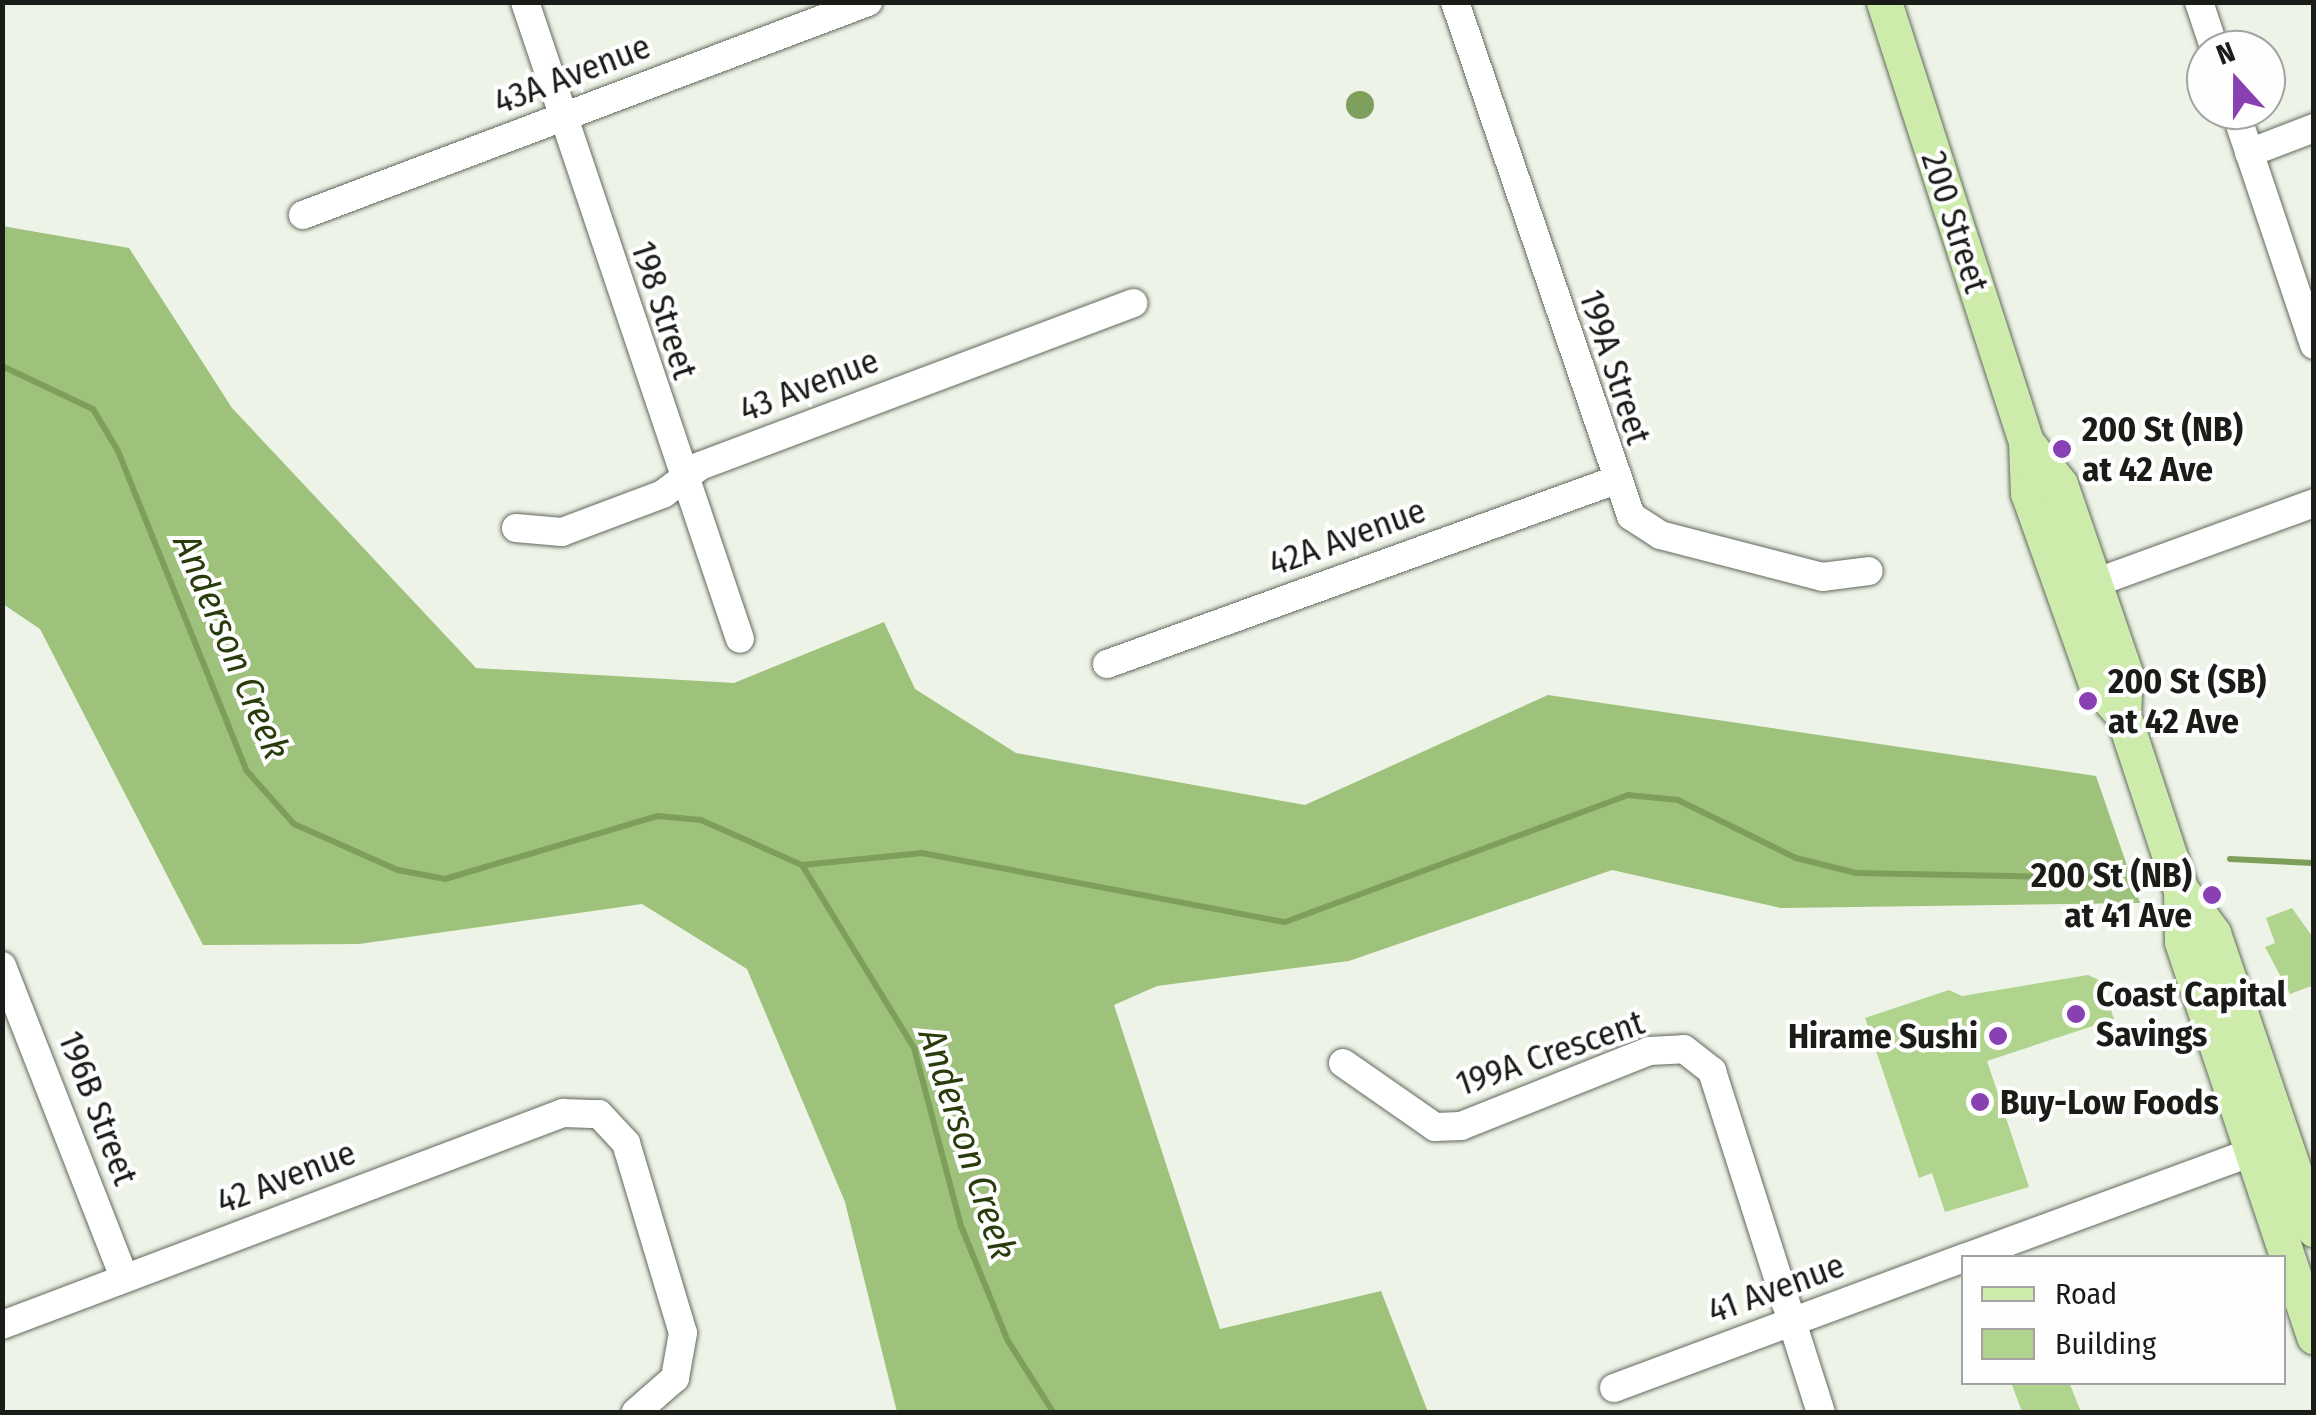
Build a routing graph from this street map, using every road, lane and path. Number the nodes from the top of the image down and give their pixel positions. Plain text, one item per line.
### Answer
1 (526, 2) edge
2 (868, 2) edge
3 (1455, 2) edge
4 (1884, 2) edge
5 (2199, 2) edge
6 (2208, 30) edge
7 (562, 118) junction
8 (2314, 128) edge
9 (2242, 130) edge
10 (2249, 153) junction
11 (303, 215) dead end
12 (1132, 302) dead end
13 (2314, 345) edge
14 (682, 480) junction
15 (1613, 481) junction
16 (2314, 503) edge
17 (516, 528) dead end
18 (1869, 571) dead end
19 (2078, 588) junction
20 (740, 638) dead end
21 (1107, 664) dead end
22 (2, 966) edge
23 (1343, 1063) dead end
24 (2267, 1146) junction
25 (2314, 1229) edge
26 (1972, 1255) edge
27 (1961, 1259) edge
28 (124, 1278) junction
29 (1794, 1321) junction
30 (2, 1325) edge
31 (2314, 1336) edge
32 (1614, 1388) dead end
33 (636, 1412) edge
34 (1821, 1412) edge

1 - 7 street, 198 Street
2 - 7 street, 43A Avenue
3 - 15 street, 199A Street
4 - 19 main road, 200 Street
5 - 6 street
7 - 11 street, 43A Avenue
7 - 14 street, 198 Street
8 - 10 street
9 - 10 street
10 - 13 street
12 - 14 street, 43 Avenue
14 - 17 street, 43 Avenue
14 - 20 street, 198 Street
15 - 18 street, 199A Street
15 - 21 street, 42A Avenue
16 - 19 street
19 - 24 main road, 200 Street
22 - 28 street, 196B Street
23 - 29 street, 199A Crescent
24 - 25 main road, 200 Street
24 - 26 street, 41 Avenue
24 - 31 main road, 200 Street
27 - 29 street, 41 Avenue
28 - 30 street, 42 Avenue
28 - 33 street, 42 Avenue
29 - 32 street, 41 Avenue
29 - 34 street

